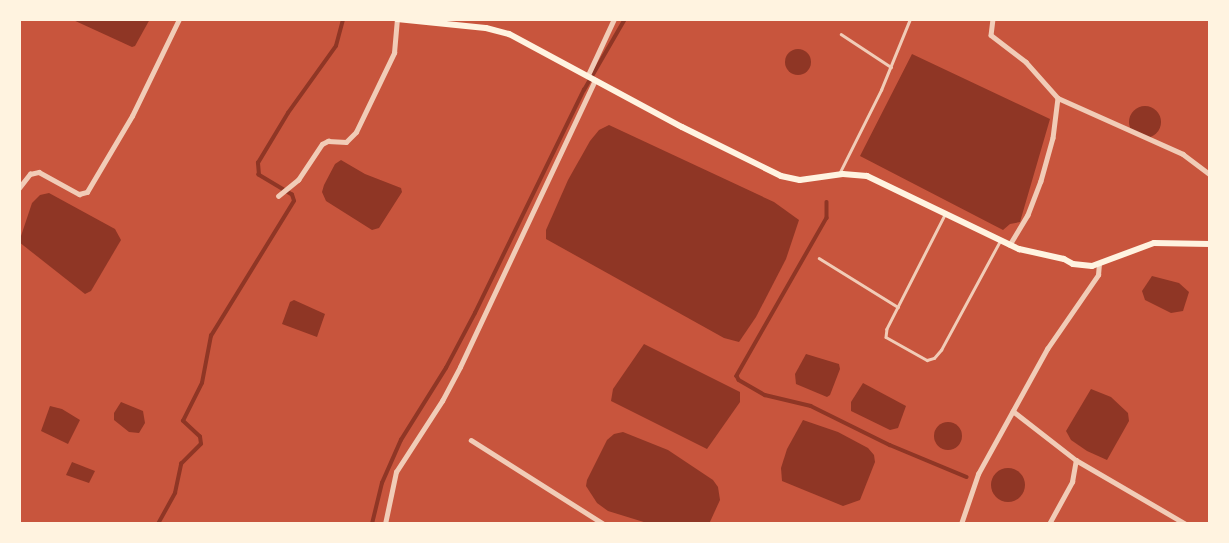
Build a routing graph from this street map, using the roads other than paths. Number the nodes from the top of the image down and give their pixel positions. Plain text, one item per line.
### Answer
1 (179, 19) edge
2 (397, 19) edge
3 (614, 19) edge
4 (911, 19) edge
5 (993, 19) edge
6 (841, 34) dead end
7 (891, 67) junction
8 (592, 77) junction
9 (1058, 97) junction
10 (1210, 174) edge
11 (838, 175) junction
12 (19, 188) edge
13 (278, 196) dead end
14 (945, 215) junction
15 (1001, 241) junction
16 (1210, 244) edge
17 (1010, 245) junction
18 (819, 258) dead end
19 (1099, 264) junction
20 (898, 307) junction
21 (1013, 411) junction
22 (471, 440) dead end
23 (1076, 460) junction
24 (384, 524) edge
25 (604, 524) edge
26 (961, 524) edge
27 (1049, 524) edge
28 (1186, 524) edge

1 - 12 street
2 - 8 main road
2 - 13 street
3 - 8 street
4 - 7 lane
5 - 9 street
6 - 7 lane
7 - 11 lane
8 - 11 main road
8 - 24 street
9 - 10 street
9 - 17 street
11 - 14 main road
14 - 15 main road
14 - 20 lane
15 - 17 main road
15 - 20 lane
16 - 19 main road
17 - 19 main road
18 - 20 lane
19 - 21 street
21 - 23 street
21 - 26 street
22 - 25 street
23 - 27 street
23 - 28 street

